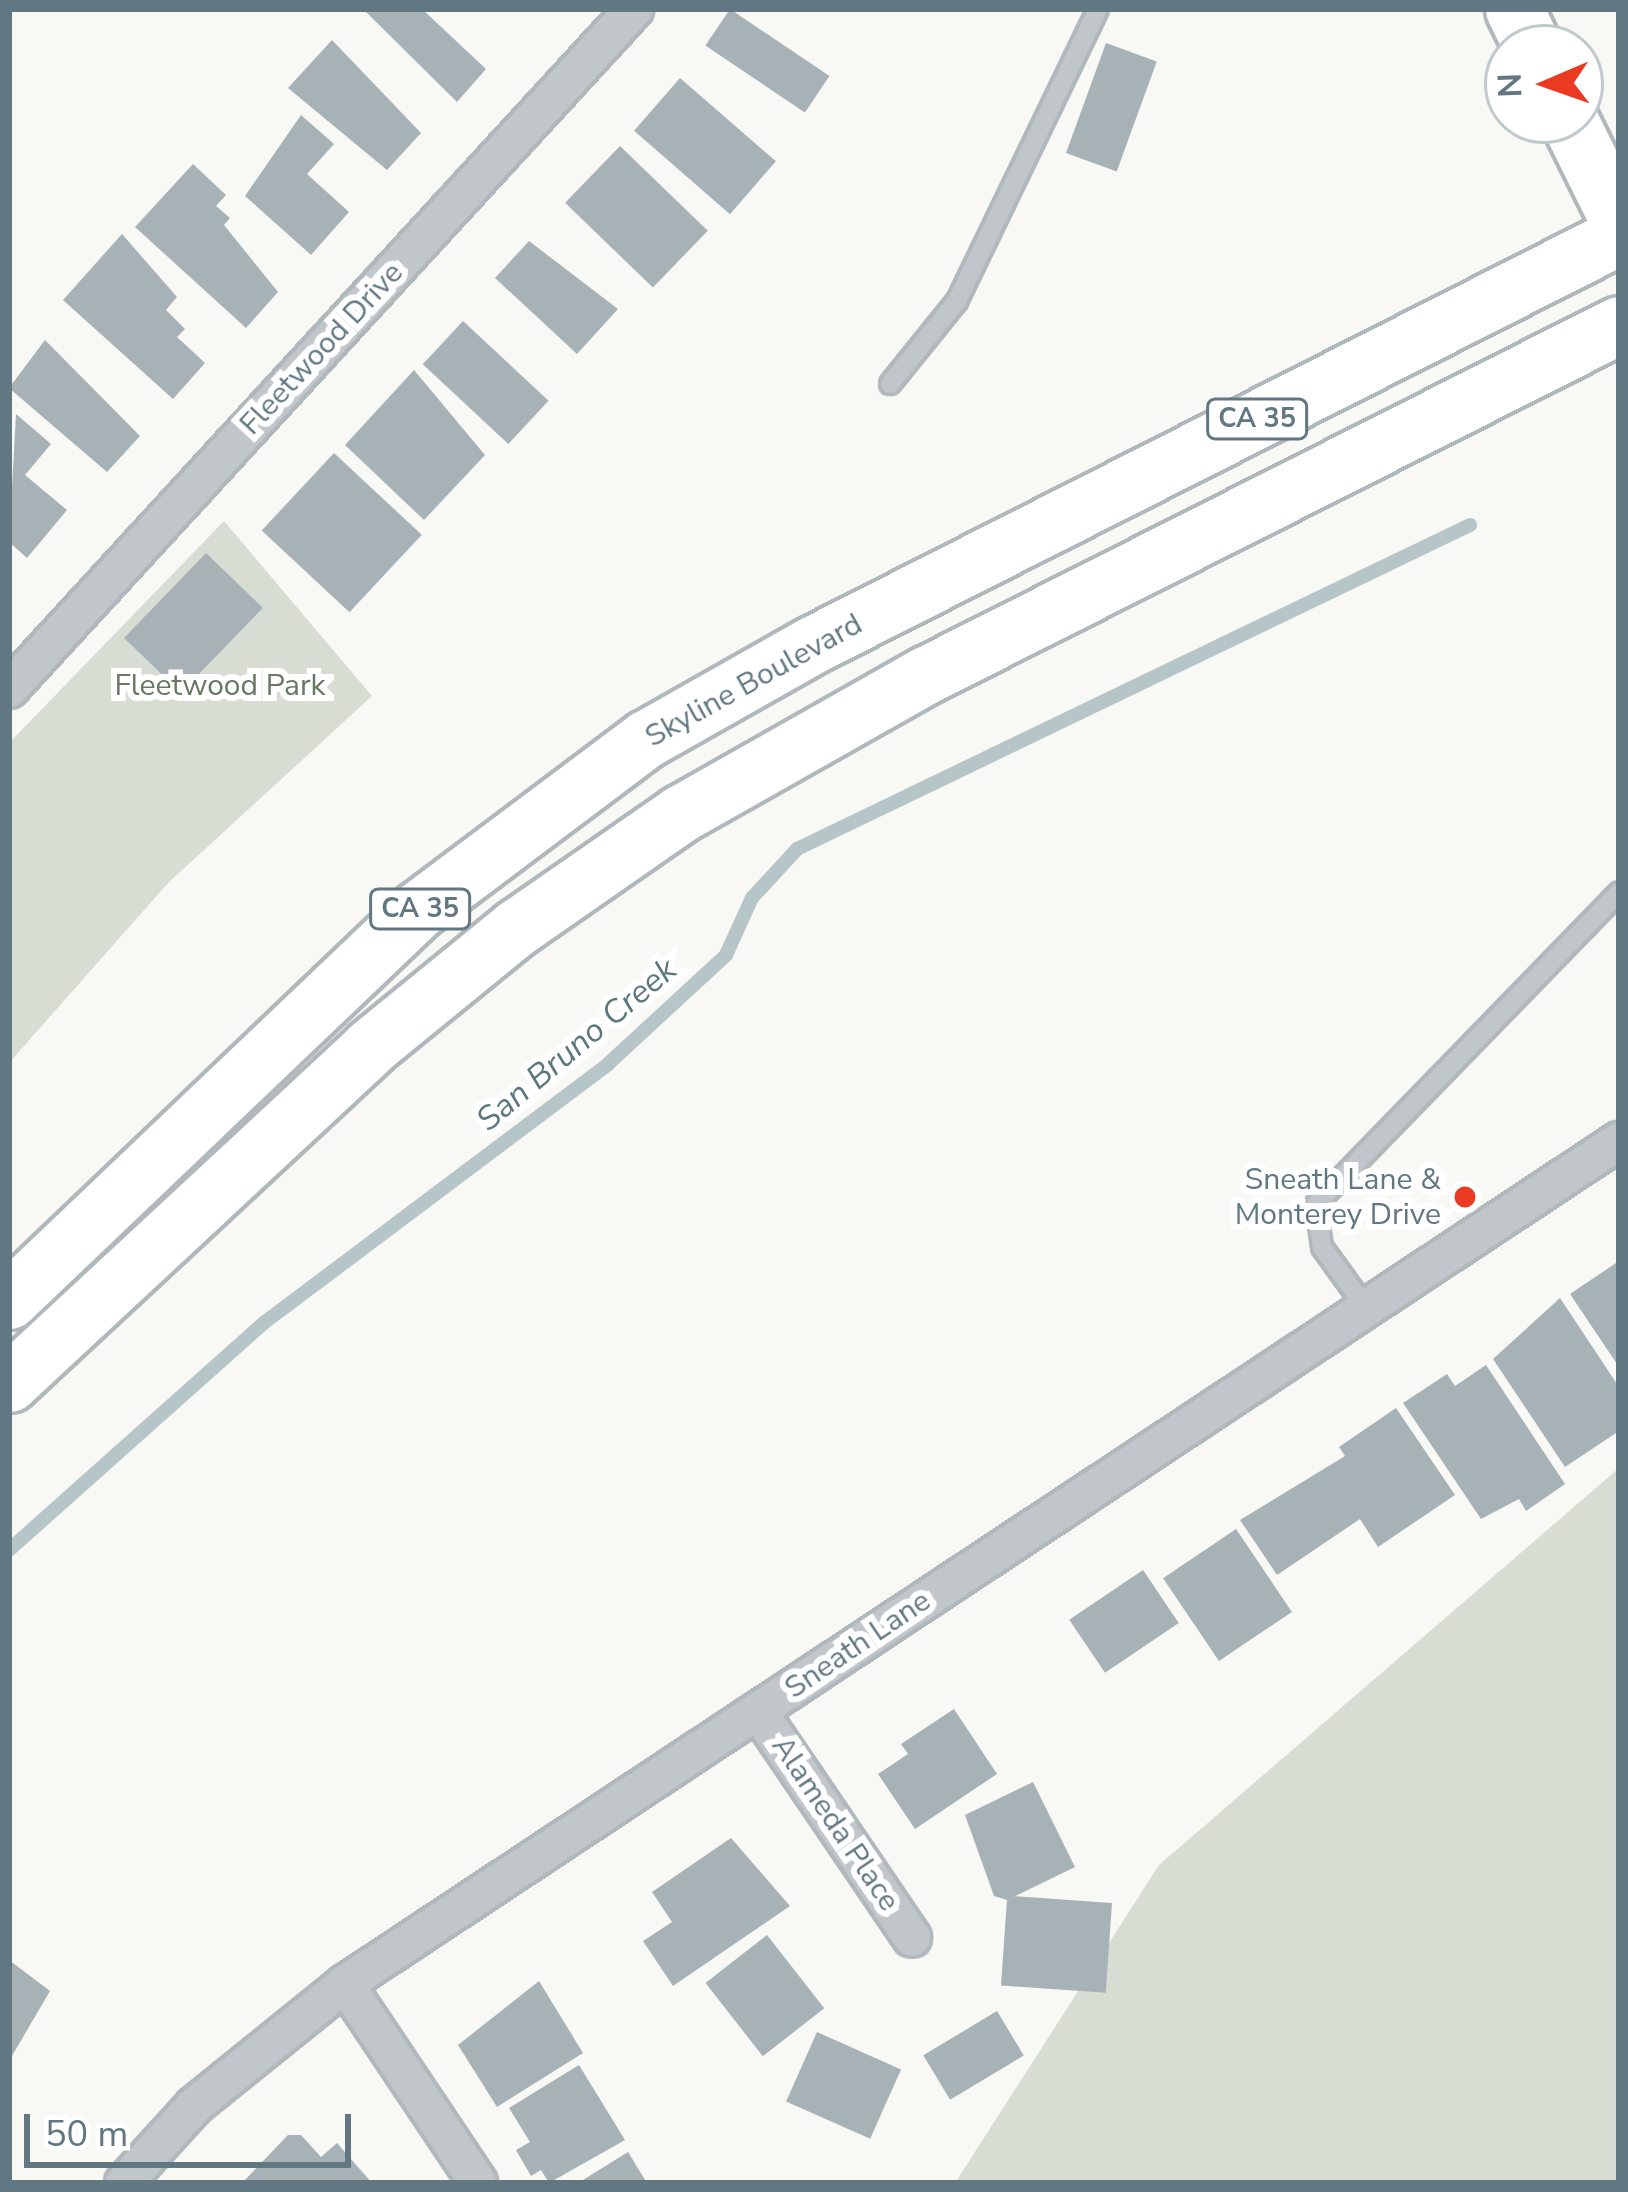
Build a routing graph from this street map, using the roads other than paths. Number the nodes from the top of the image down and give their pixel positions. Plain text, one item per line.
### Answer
1 (634, 9) edge
2 (1098, 9) edge
3 (1581, 144) edge
4 (1619, 221) edge
5 (1619, 236) edge
6 (1619, 325) edge
7 (890, 384) dead end
8 (9, 689) edge
9 (1619, 892) edge
10 (1619, 1141) edge
11 (9, 1300) edge
12 (1366, 1308) junction
13 (9, 1383) edge
14 (758, 1711) junction
15 (912, 1938) dead end
16 (345, 1984) junction
17 (124, 2183) edge
18 (478, 2183) edge

1 - 8 street, Fleetwood Drive
2 - 7 lane
3 - 4 main road
5 - 11 main road, Skyline Boulevard / CA 35
6 - 13 main road, CA 35
9 - 12 lane
10 - 12 street, Sneath Lane
12 - 14 street, Sneath Lane
14 - 15 street, Alameda Place
14 - 16 street, Sneath Lane
16 - 17 street, Sneath Lane
16 - 18 street

